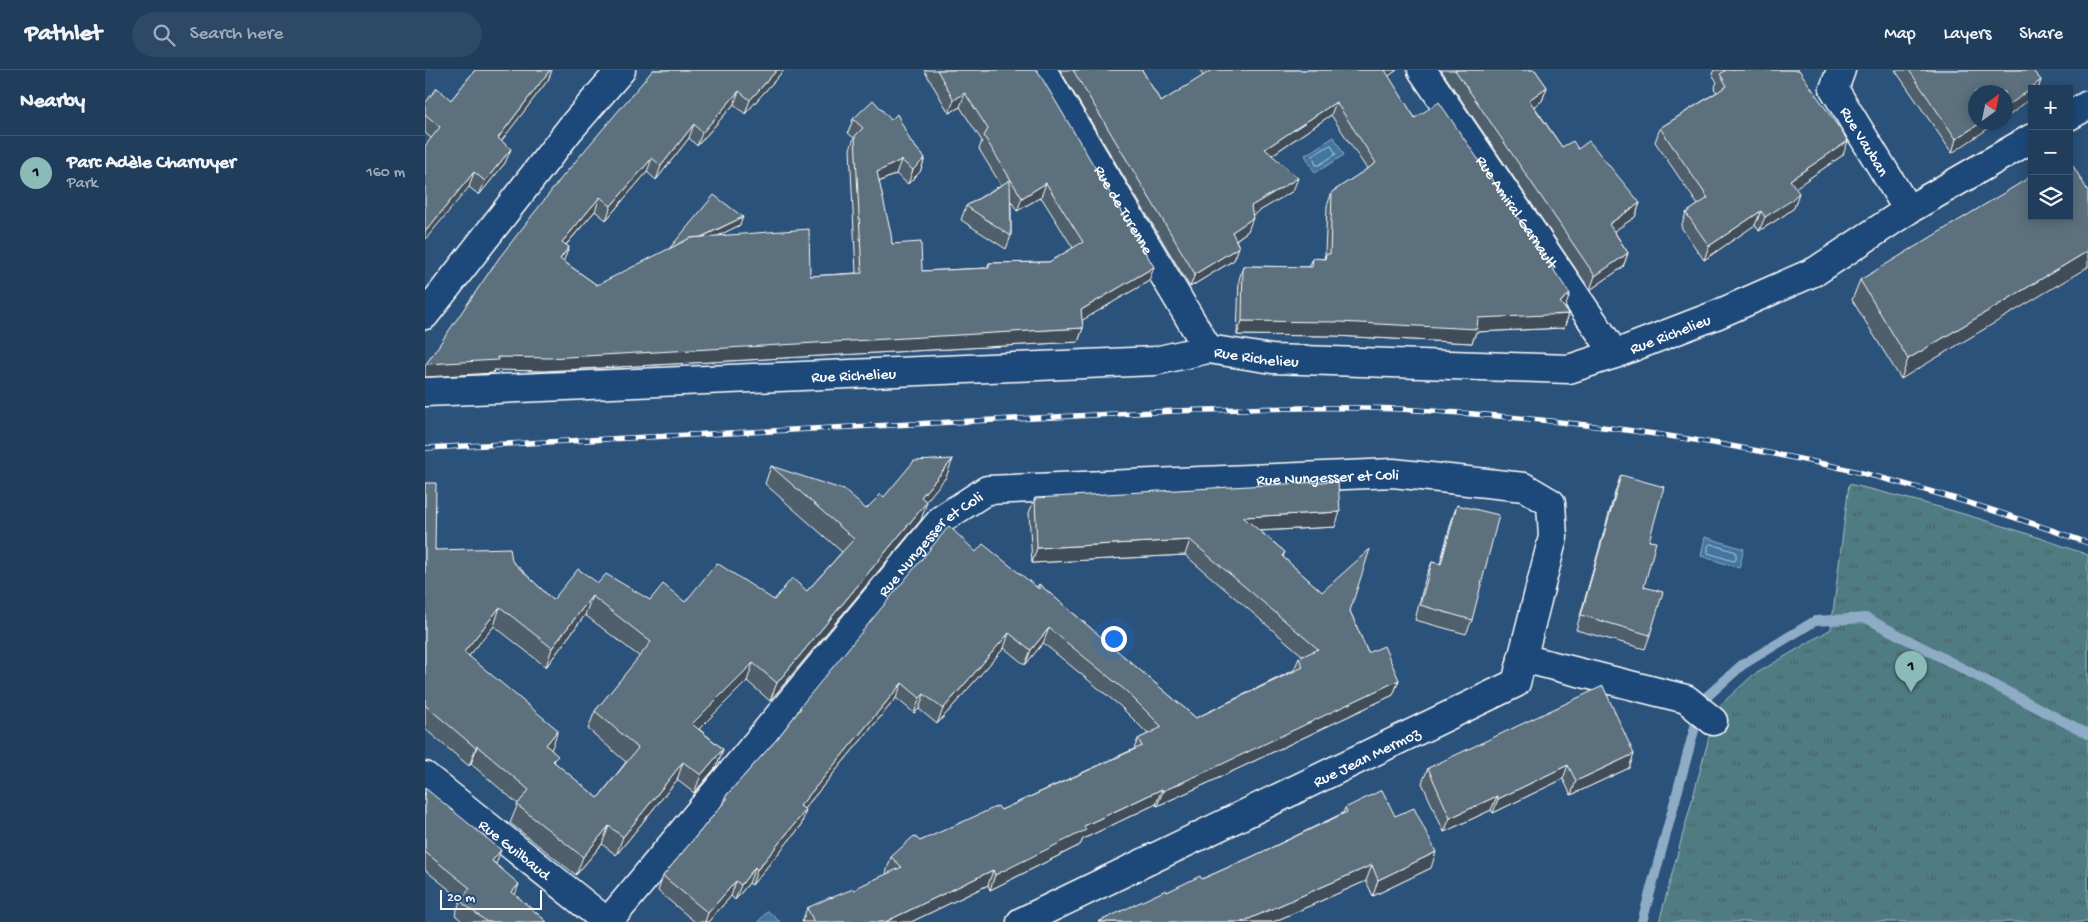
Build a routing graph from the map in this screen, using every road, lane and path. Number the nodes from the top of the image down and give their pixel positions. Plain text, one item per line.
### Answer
1 (621, 70) edge
2 (1042, 70) edge
3 (1422, 70) edge
4 (1841, 70) edge
5 (2088, 105) edge
6 (2073, 114) edge
7 (2028, 140) edge
8 (1908, 210) junction
9 (425, 316) edge
10 (1208, 349) junction
11 (1615, 354) junction
12 (425, 392) edge
13 (1524, 487) joint
14 (1522, 658) junction
15 (1713, 721) dead end
16 (425, 776) edge
17 (607, 922) edge
18 (1021, 922) edge

1 - 9 street
2 - 10 street, Rue de Turenne
3 - 11 street, Rue Amiral Garnault
4 - 8 street, Rue Vauban
5 - 6 street
7 - 8 street, Rue Richelieu
8 - 11 street, Rue Richelieu
10 - 11 street, Rue Richelieu
10 - 12 street, Rue Richelieu
13 - 14 street, Rue Jean Mermoz
13 - 17 street, Rue Nungesser et Coli
14 - 15 street
14 - 18 street, Rue Jean Mermoz
16 - 17 street, Rue Guilbaud

